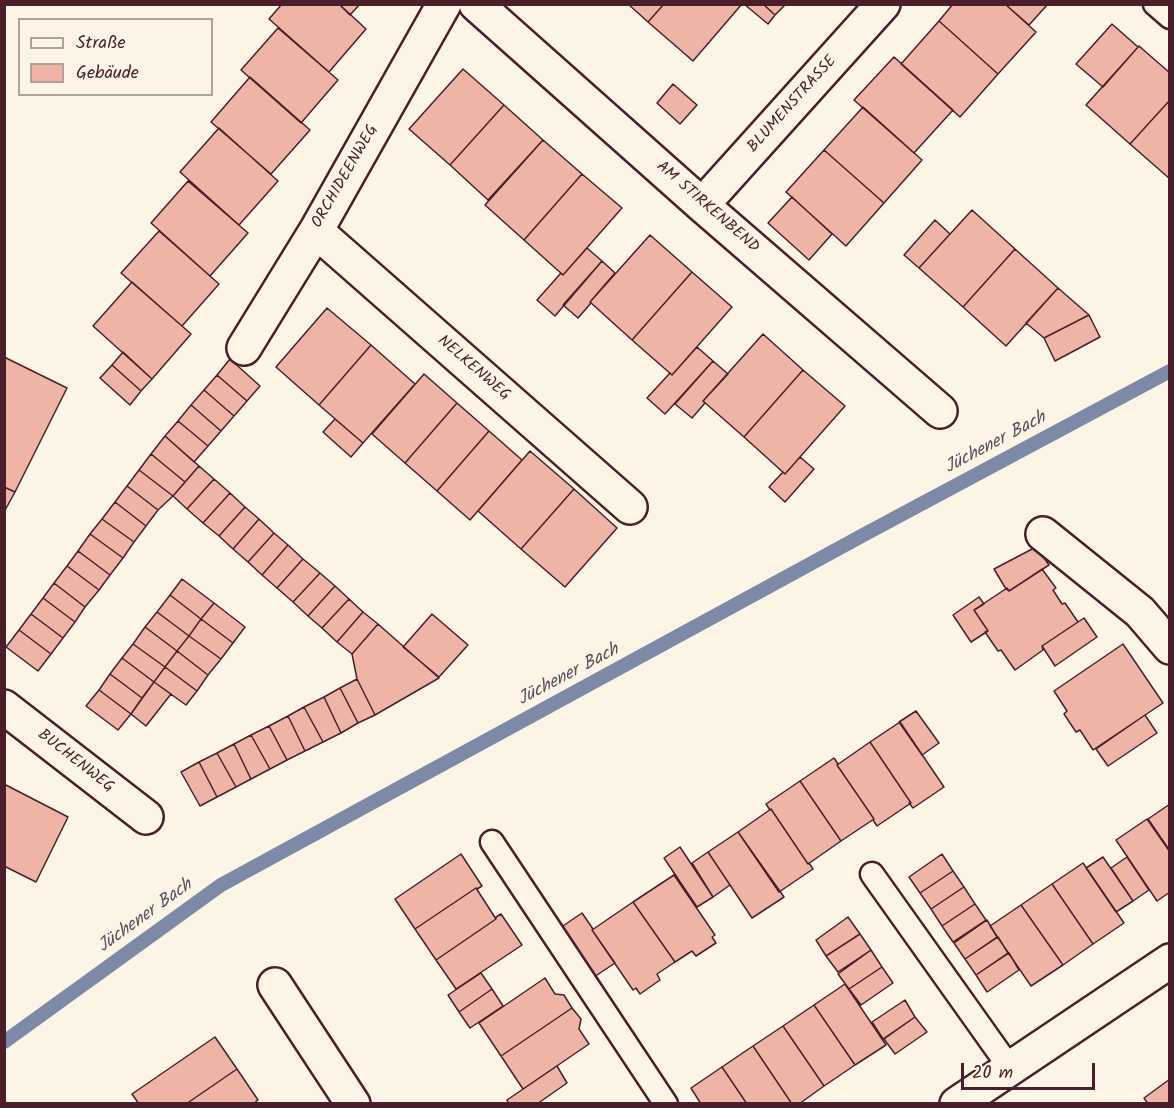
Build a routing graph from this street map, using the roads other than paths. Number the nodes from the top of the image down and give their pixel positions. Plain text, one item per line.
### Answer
1 (444, 4) edge
2 (476, 4) edge
3 (883, 4) edge
4 (1155, 4) edge
5 (1170, 17) edge
6 (702, 205) junction
7 (316, 231) junction
8 (244, 348) dead end
9 (940, 411) dead end
10 (630, 507) dead end
11 (1043, 534) dead end
12 (1170, 647) edge
13 (4, 707) edge
14 (146, 817) dead end
15 (492, 842) dead end
16 (872, 874) dead end
17 (1170, 961) edge
18 (274, 985) dead end
19 (1010, 1068) junction
20 (353, 1104) edge
21 (666, 1104) edge
22 (957, 1104) edge

1 - 7 street, ORCHIDEENWEG
2 - 6 street, AM STIRKENBEND
3 - 6 street, BLUMENSTRASSE
4 - 5 lane
6 - 9 street, AM STIRKENBEND
7 - 8 street, ORCHIDEENWEG
7 - 10 street, NELKENWEG
11 - 12 street
13 - 14 street, BUCHENWEG
15 - 21 lane
16 - 19 lane
17 - 19 street
18 - 20 street
19 - 22 street

